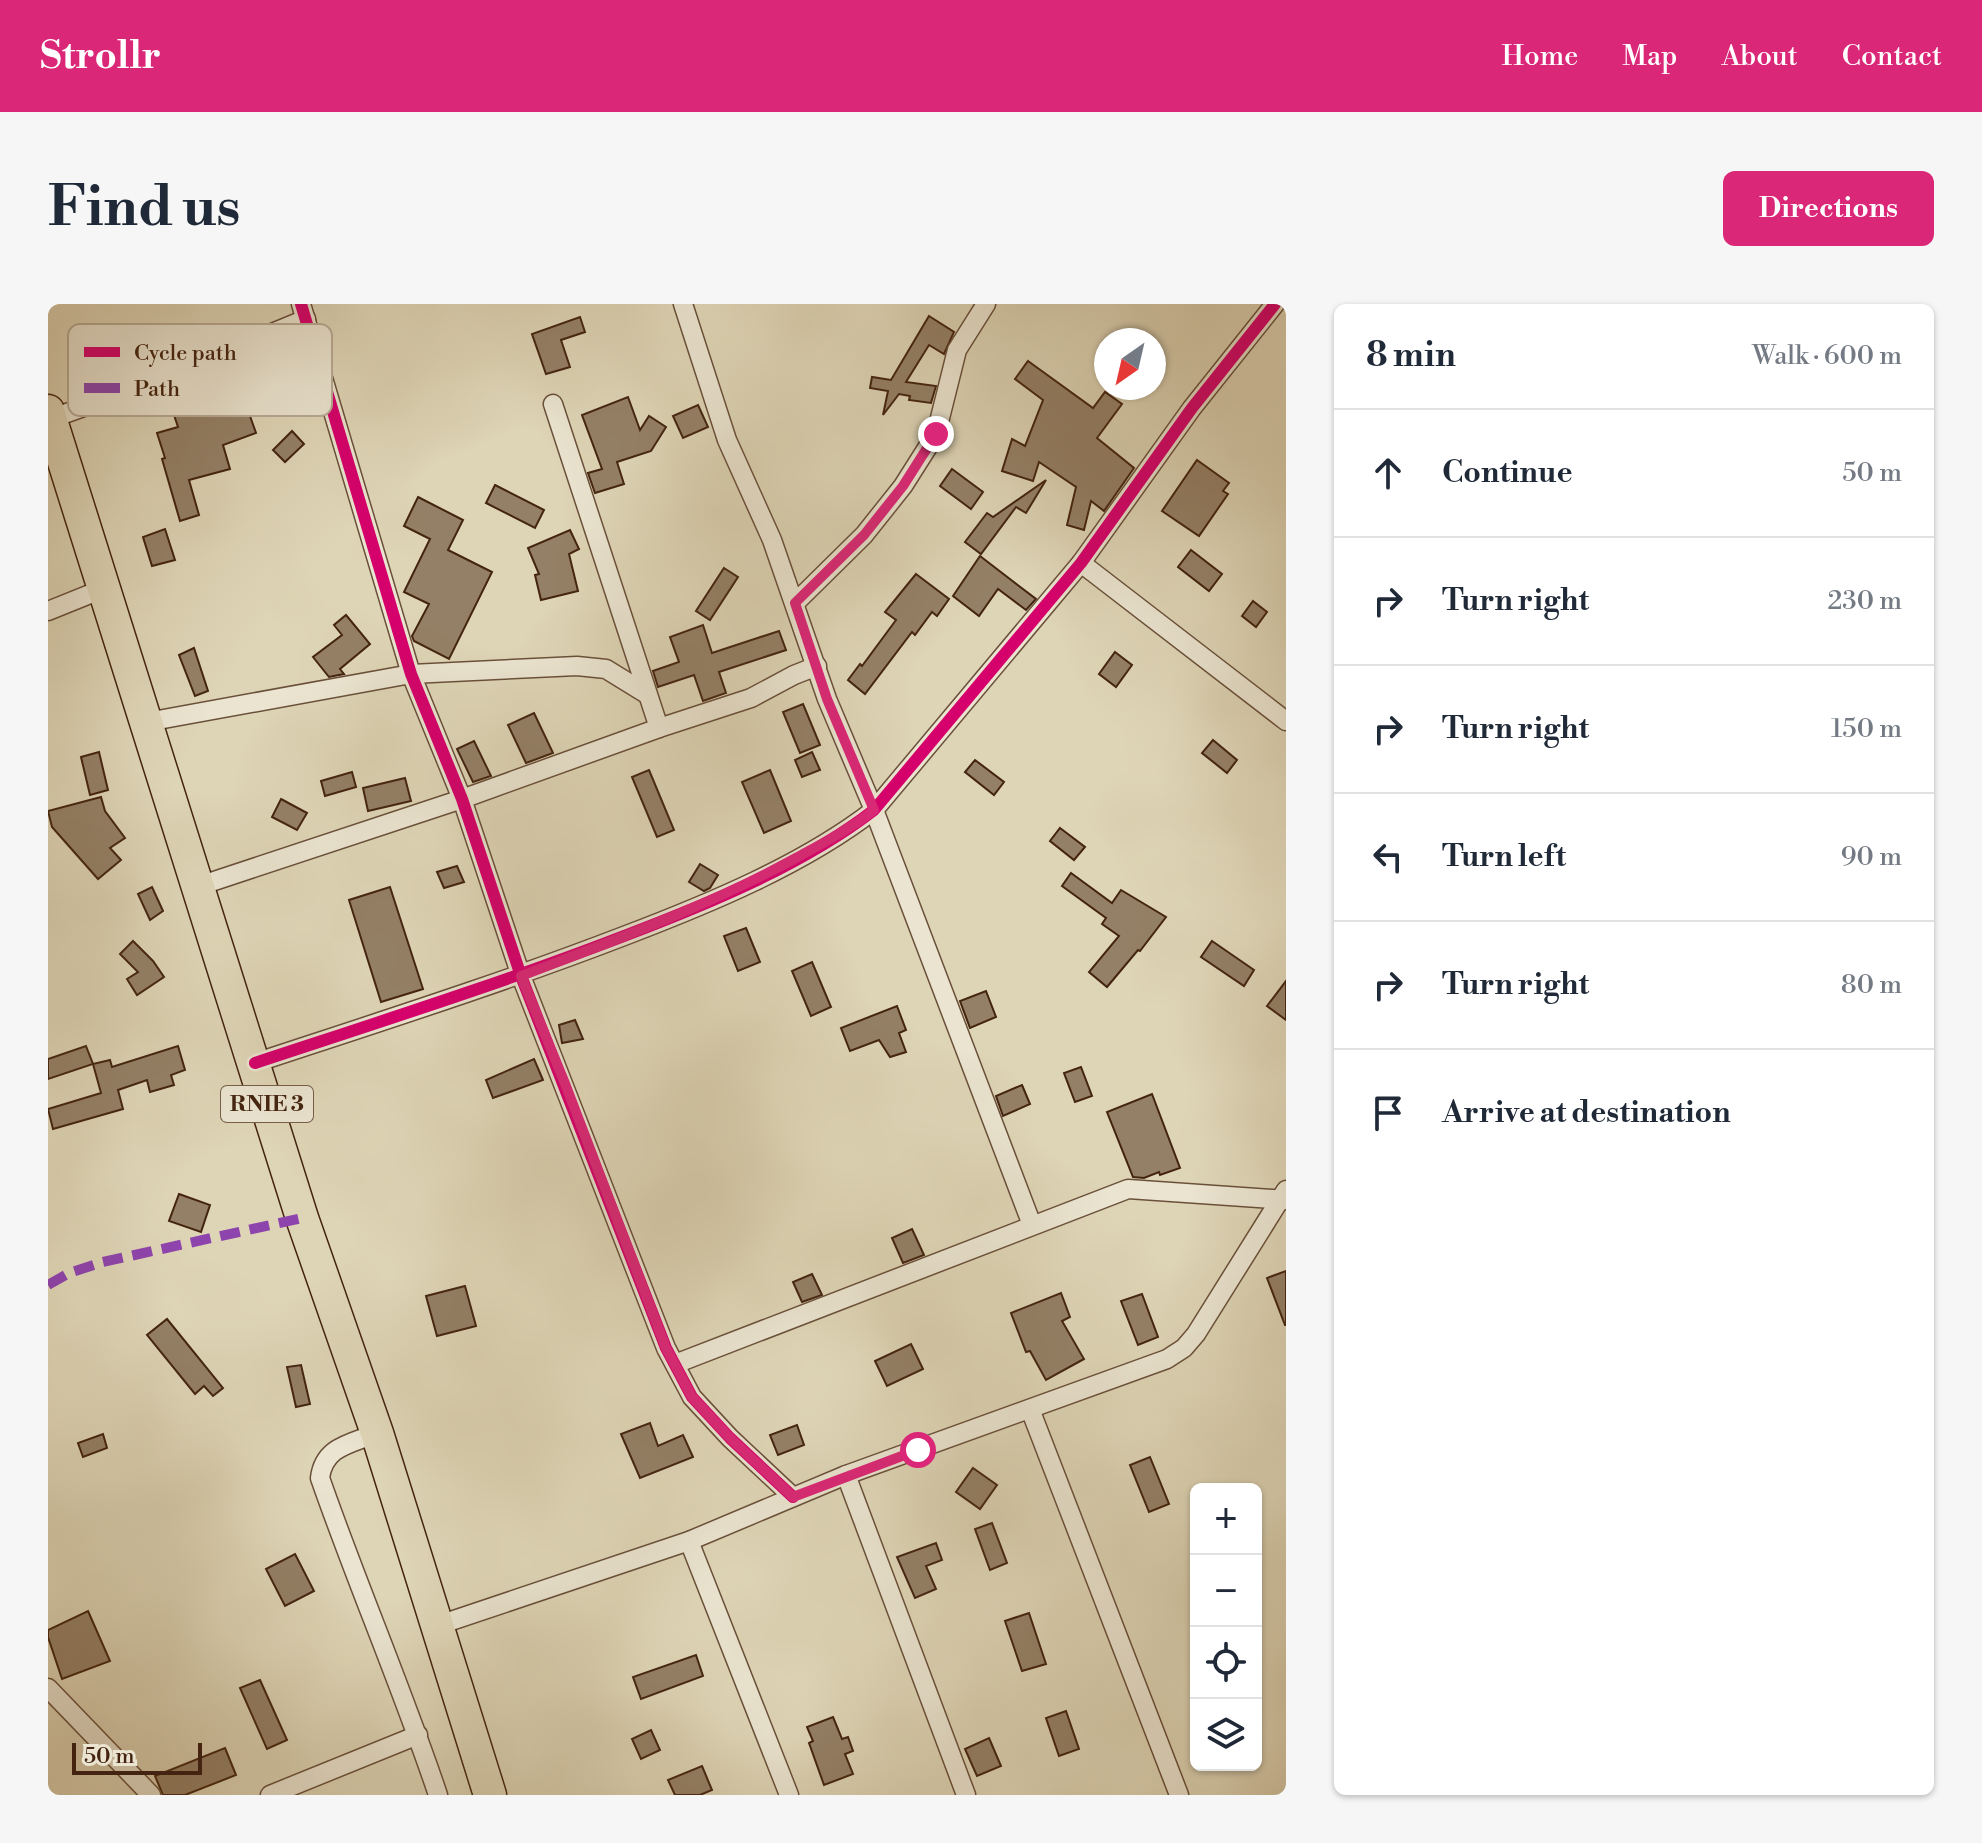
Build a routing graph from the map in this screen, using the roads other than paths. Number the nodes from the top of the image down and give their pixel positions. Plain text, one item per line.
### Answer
1 (683, 304) edge
2 (986, 304) edge
3 (1269, 306) edge
4 (303, 311) edge
5 (281, 324) edge
6 (553, 404) dead end
7 (332, 408) edge
8 (68, 409) edge
9 (49, 415) edge
10 (1081, 563) junction
11 (105, 588) junction
12 (795, 603) junction
13 (48, 611) edge
14 (817, 666) junction
15 (411, 674) junction
16 (645, 693) junction
17 (1286, 721) edge
18 (147, 722) junction
19 (659, 728) junction
20 (462, 799) junction
21 (874, 810) junction
22 (199, 886) junction
23 (521, 976) junction
24 (255, 1063) junction
25 (1284, 1196) edge
26 (1032, 1225) junction
27 (675, 1364) junction
28 (1030, 1409) junction
29 (377, 1433) junction
30 (846, 1475) junction
31 (793, 1497) junction
32 (689, 1541) junction
33 (436, 1626) junction
34 (48, 1688) edge
35 (418, 1735) junction
36 (151, 1795) edge
37 (270, 1795) edge
38 (438, 1795) edge
39 (490, 1795) edge
40 (789, 1795) edge
41 (966, 1795) edge
42 (1179, 1795) edge

1 - 12 street
2 - 12 street
3 - 10 street
4 - 5 street
6 - 16 street
7 - 15 street
8 - 9 street
9 - 11 highway, RNIE 3
10 - 17 street
10 - 21 street
11 - 13 street
11 - 18 highway, RNIE 3
12 - 14 street
14 - 19 street
14 - 21 street
15 - 16 street
15 - 18 street
15 - 20 street
16 - 19 street
18 - 22 highway, RNIE 3
19 - 20 street
20 - 22 street
20 - 23 street
21 - 23 street
21 - 26 street
22 - 24 highway, RNIE 3
23 - 24 street
23 - 27 street
24 - 29 highway, RNIE 3
25 - 26 street
25 - 28 street
26 - 27 street
27 - 31 street
28 - 30 street
28 - 42 street
29 - 33 highway, RNIE 3
29 - 35 street
30 - 31 street
30 - 41 street
31 - 32 street
32 - 33 street
32 - 40 street
33 - 39 highway, RNIE 3
34 - 36 street
35 - 37 street
35 - 38 street

